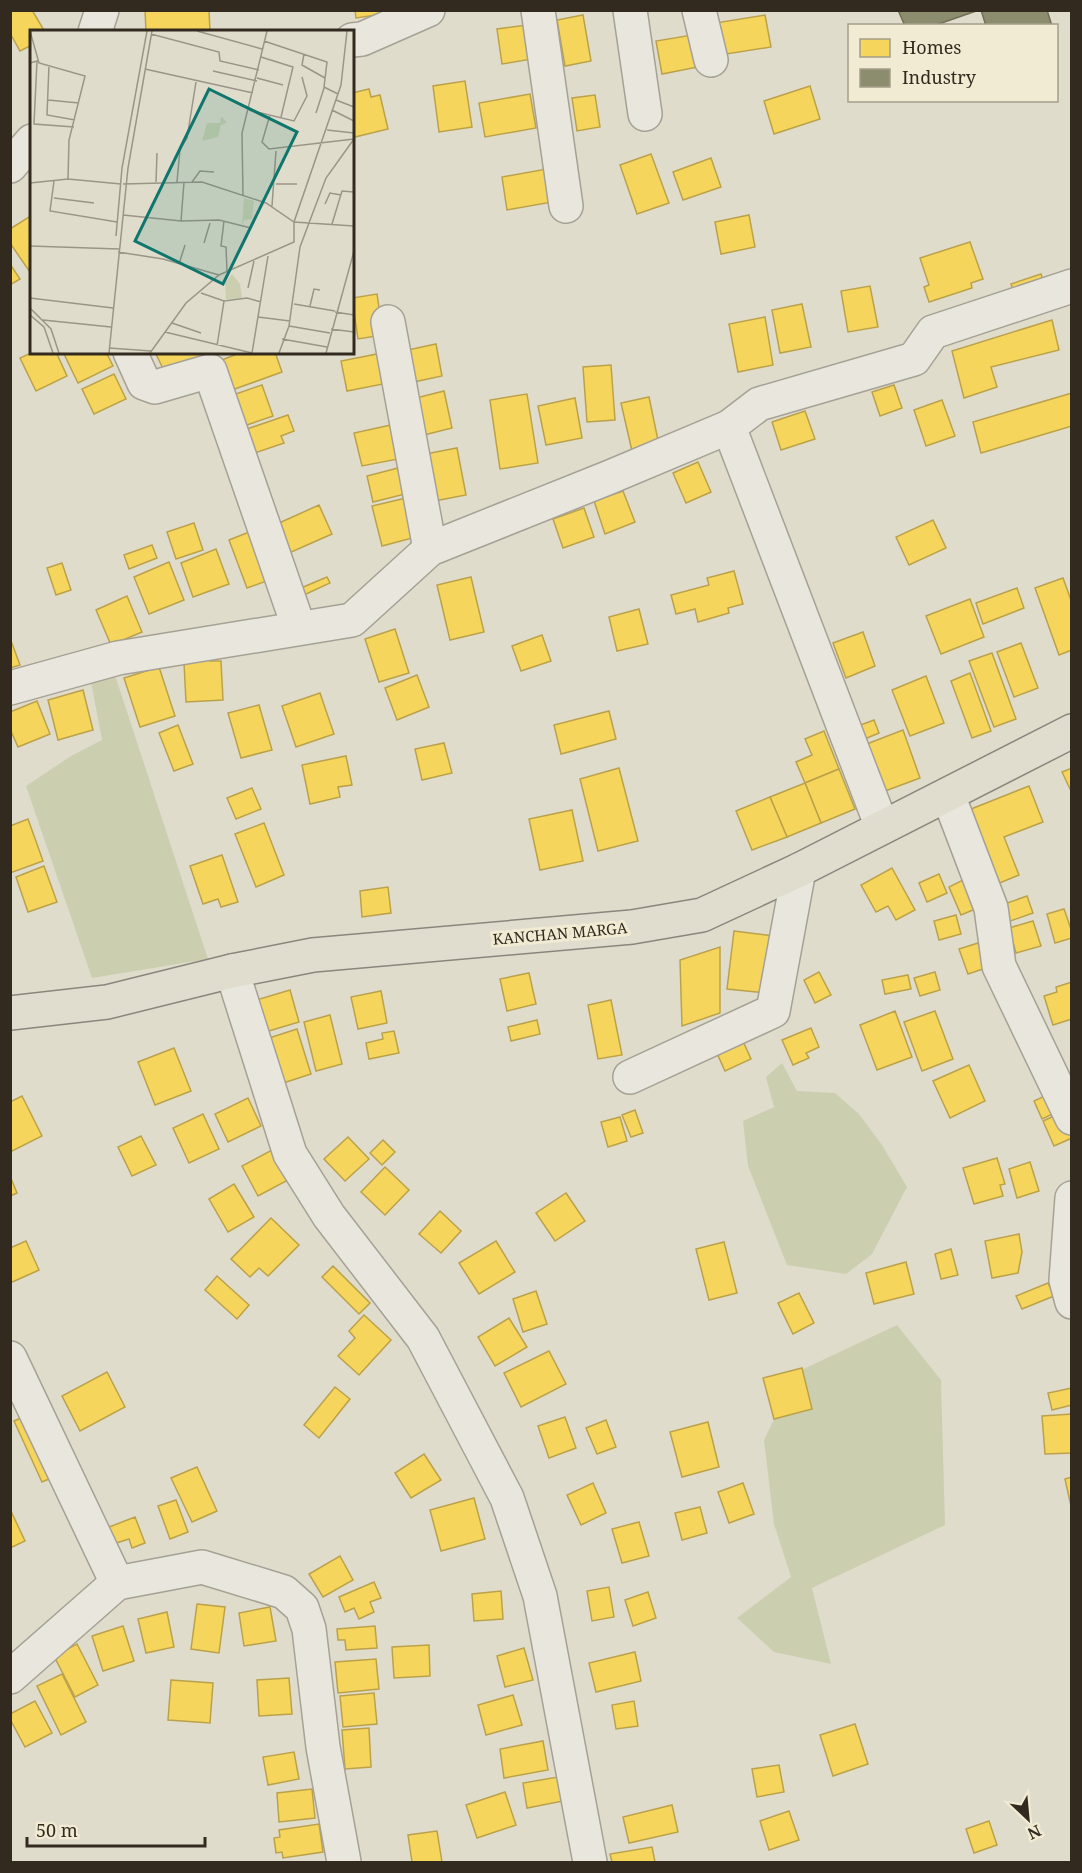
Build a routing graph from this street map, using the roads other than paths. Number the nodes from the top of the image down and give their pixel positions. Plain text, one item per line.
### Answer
1 (102, 10) edge
2 (428, 10) edge
3 (538, 10) edge
4 (630, 10) edge
5 (699, 10) edge
6 (96, 30) edge
7 (354, 40) edge
8 (711, 60) dead end
9 (645, 114) dead end
10 (566, 206) dead end
11 (1071, 286) edge
12 (388, 322) dead end
13 (131, 354) edge
14 (729, 426) junction
15 (430, 549) junction
16 (299, 628) junction
17 (10, 688) edge
18 (1071, 731) edge
19 (948, 795) junction
20 (882, 827) junction
21 (799, 870) junction
22 (232, 971) junction
23 (10, 1013) edge
24 (630, 1077) dead end
25 (1071, 1118) edge
26 (1071, 1198) edge
27 (1071, 1302) edge
28 (10, 1358) edge
29 (117, 1583) junction
30 (10, 1677) edge
31 (588, 1862) edge
32 (344, 1863) edge

1 - 6 street
2 - 7 street
3 - 10 street
4 - 9 street
5 - 8 street
11 - 14 street
12 - 15 street
13 - 16 street
14 - 15 street
14 - 20 street
15 - 16 street
16 - 17 street
18 - 19 main road, KANCHAN MARGA
19 - 20 main road, KANCHAN MARGA
19 - 25 street
20 - 21 main road, KANCHAN MARGA
21 - 22 main road, KANCHAN MARGA
21 - 24 street
22 - 23 main road, KANCHAN MARGA
22 - 31 street
26 - 27 street
28 - 29 street
29 - 30 street
29 - 32 street

